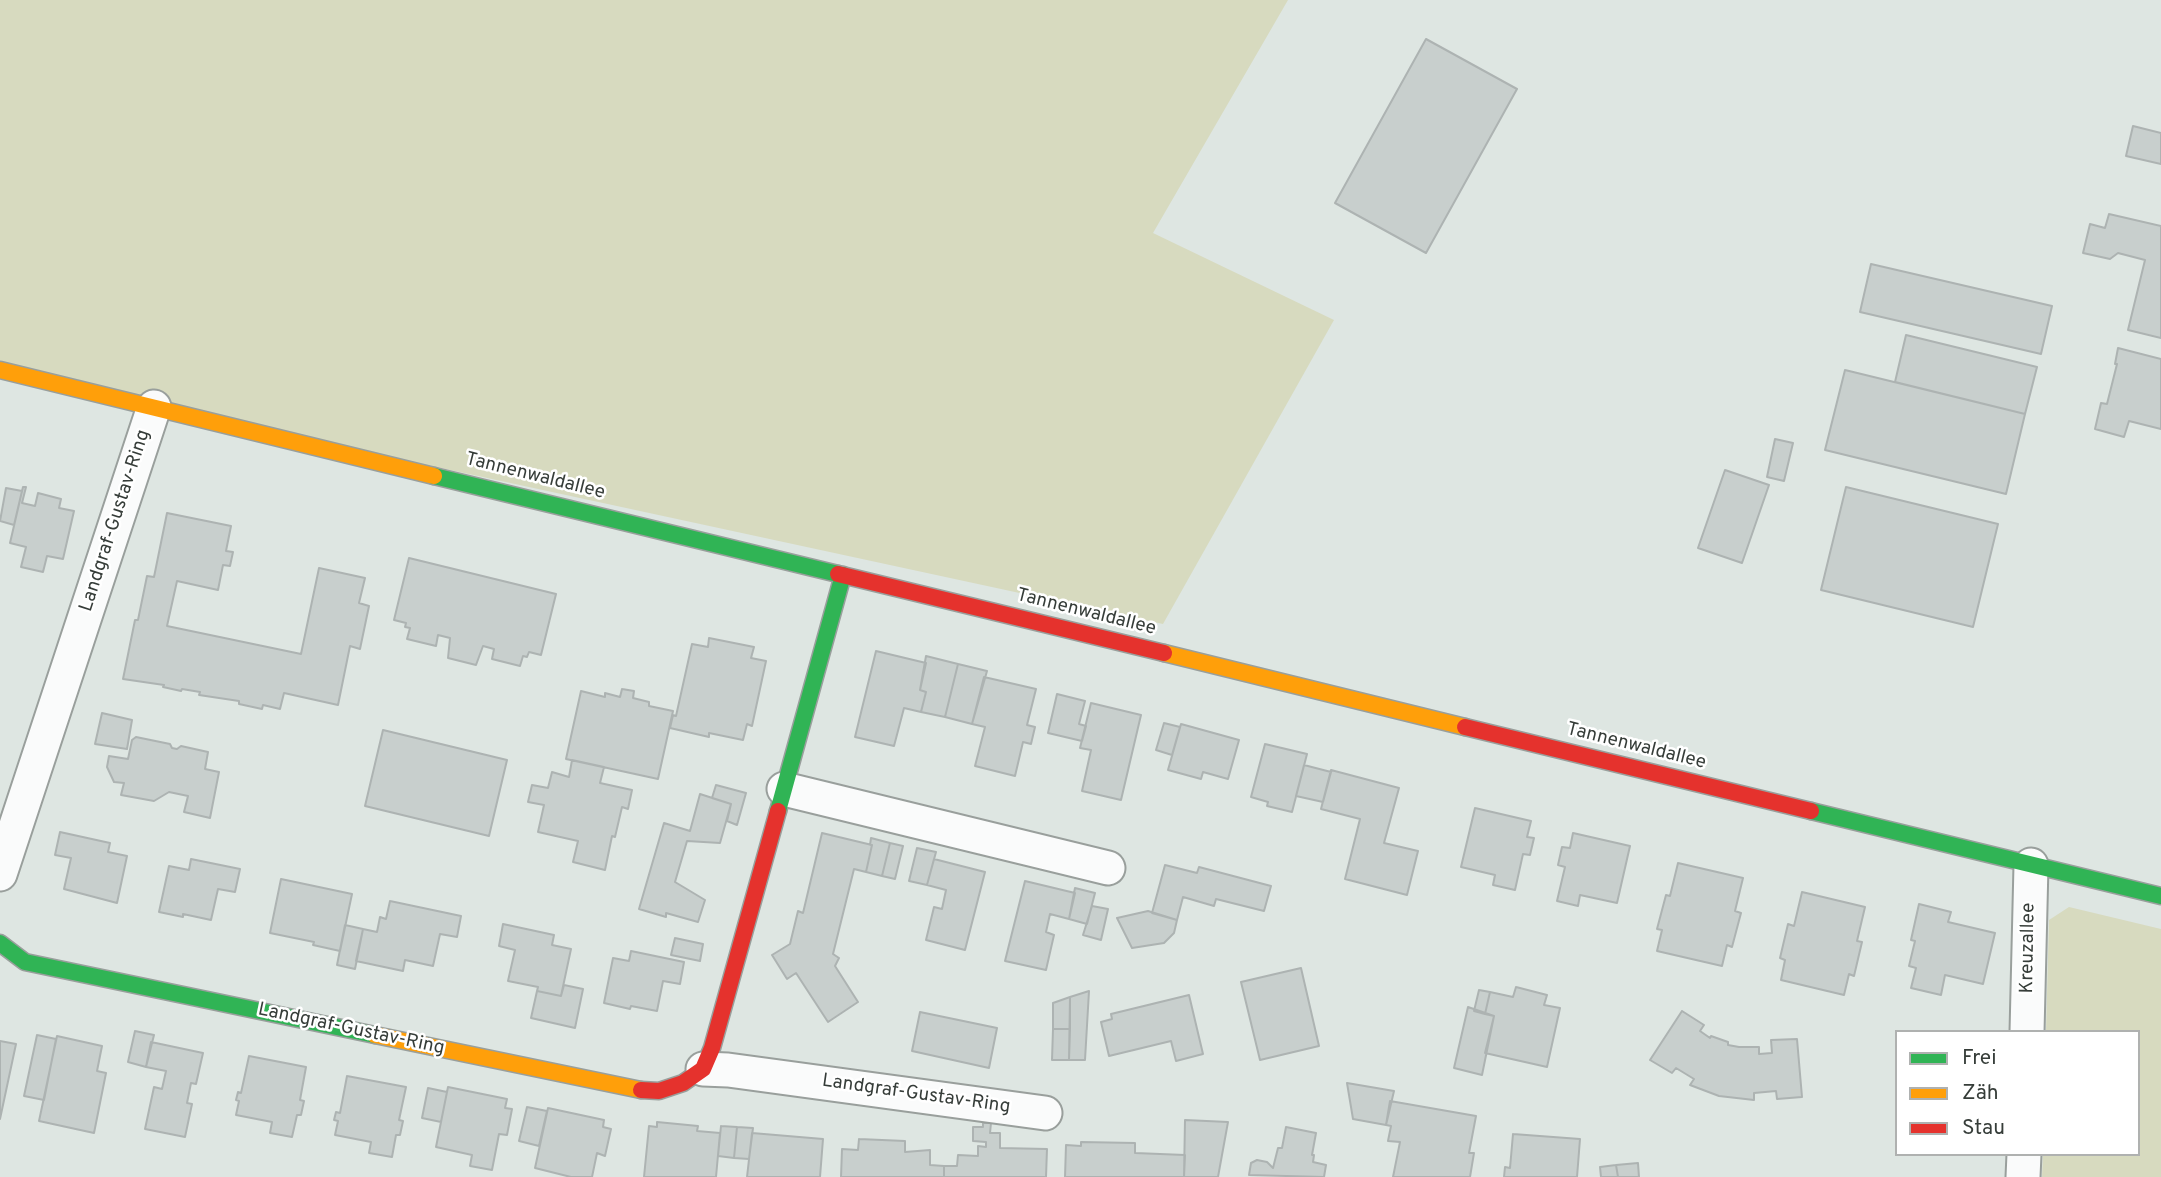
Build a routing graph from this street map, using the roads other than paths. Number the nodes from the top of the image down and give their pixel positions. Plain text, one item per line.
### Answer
1 (0, 370) edge
2 (154, 407) junction
3 (843, 575) junction
4 (784, 789) junction
5 (2031, 865) junction
6 (1108, 868) dead end
7 (0, 874) edge
8 (2161, 897) edge
9 (0, 943) edge
10 (2027, 1030) edge
11 (704, 1069) junction
12 (1045, 1113) dead end
13 (2024, 1156) edge
14 (2024, 1177) edge

1 - 2 street, Tannenwaldallee
2 - 3 street, Tannenwaldallee
2 - 7 street, Landgraf-Gustav-Ring
3 - 4 street
3 - 5 street, Tannenwaldallee
4 - 6 street
4 - 11 street
5 - 8 street, Tannenwaldallee
5 - 10 street, Kreuzallee
9 - 11 street, Landgraf-Gustav-Ring
11 - 12 street, Landgraf-Gustav-Ring
13 - 14 street

